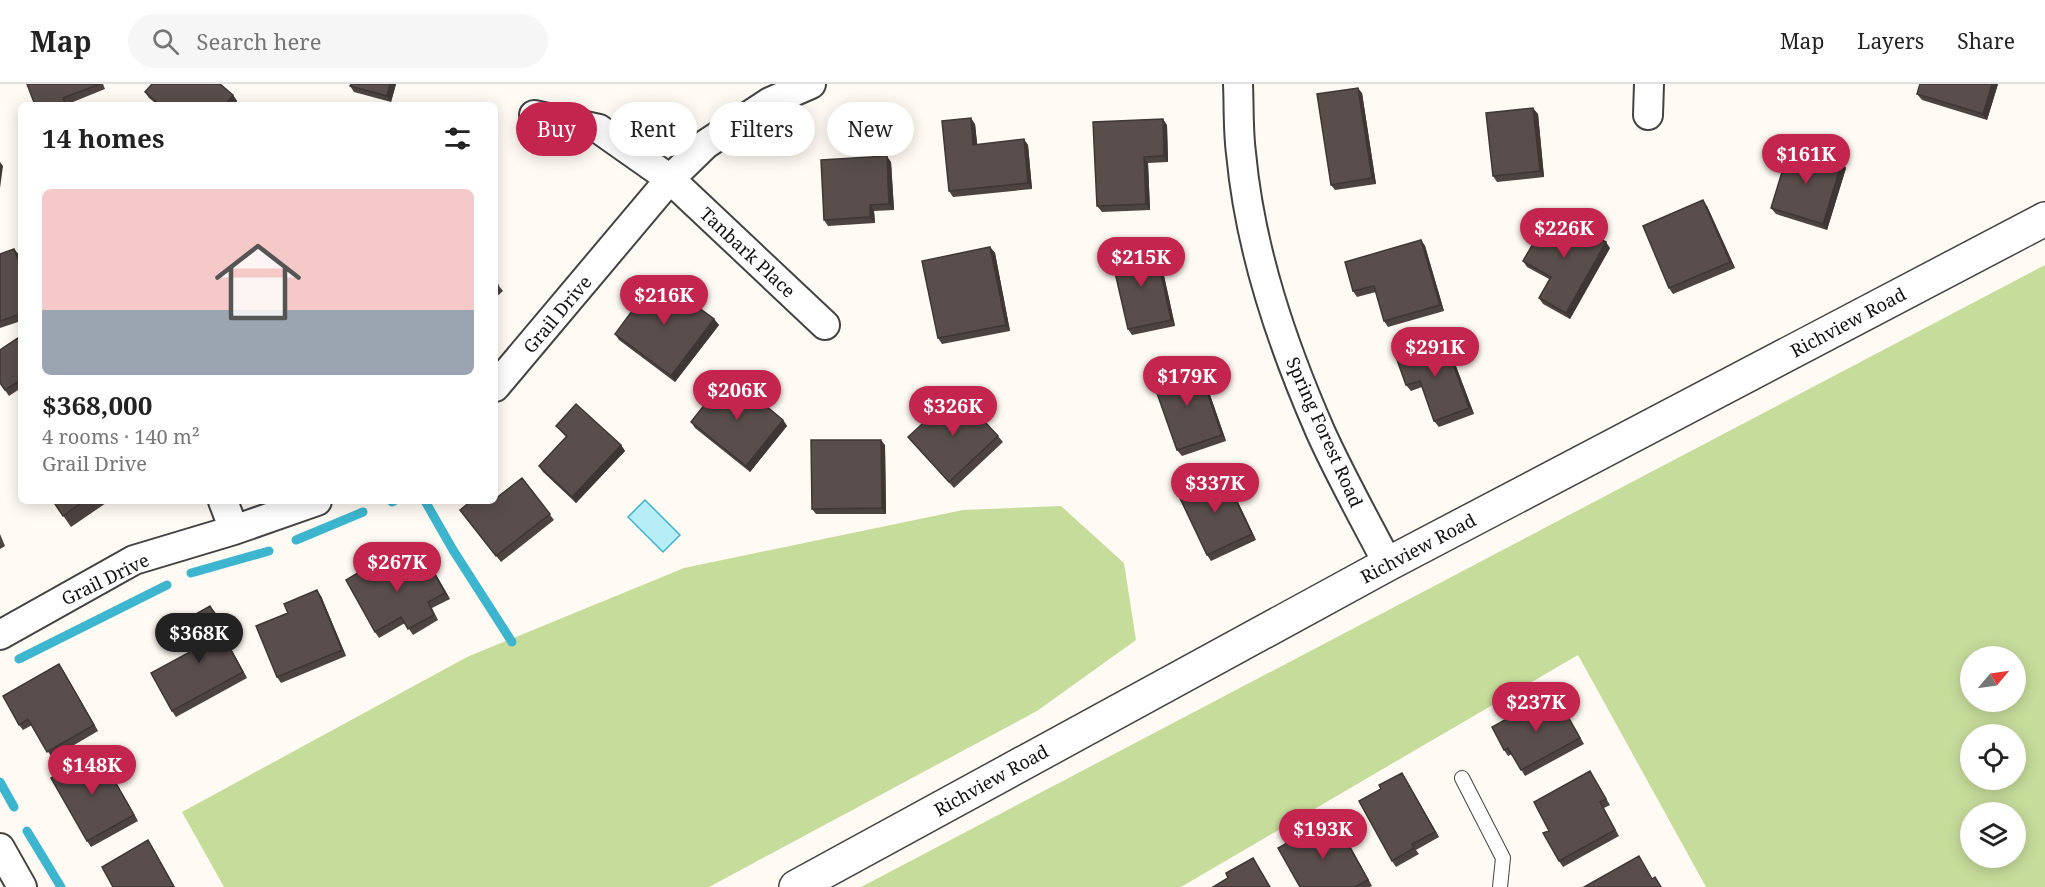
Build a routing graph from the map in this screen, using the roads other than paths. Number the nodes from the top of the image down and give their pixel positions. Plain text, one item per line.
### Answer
1 (812, 84) edge
2 (1238, 84) edge
3 (1649, 84) edge
4 (1648, 115) dead end
5 (597, 129) edge
6 (670, 178) junction
7 (2045, 219) edge
8 (825, 325) dead end
9 (498, 383) edge
10 (224, 504) edge
11 (308, 504) edge
12 (234, 530) junction
13 (1388, 564) junction
14 (0, 636) edge
15 (1462, 778) dead end
16 (0, 848) edge
17 (22, 887) edge
18 (796, 887) edge
19 (1500, 887) edge

1 - 6 street, Grail Drive
2 - 13 street, Spring Forest Road
3 - 4 street
5 - 6 street, Tanbark Place
6 - 8 street, Tanbark Place
6 - 9 street, Grail Drive
7 - 13 street, Richview Road
10 - 12 street
11 - 12 street, Grail Drive
12 - 14 street, Grail Drive
13 - 18 street, Richview Road
15 - 19 lane
16 - 17 street

